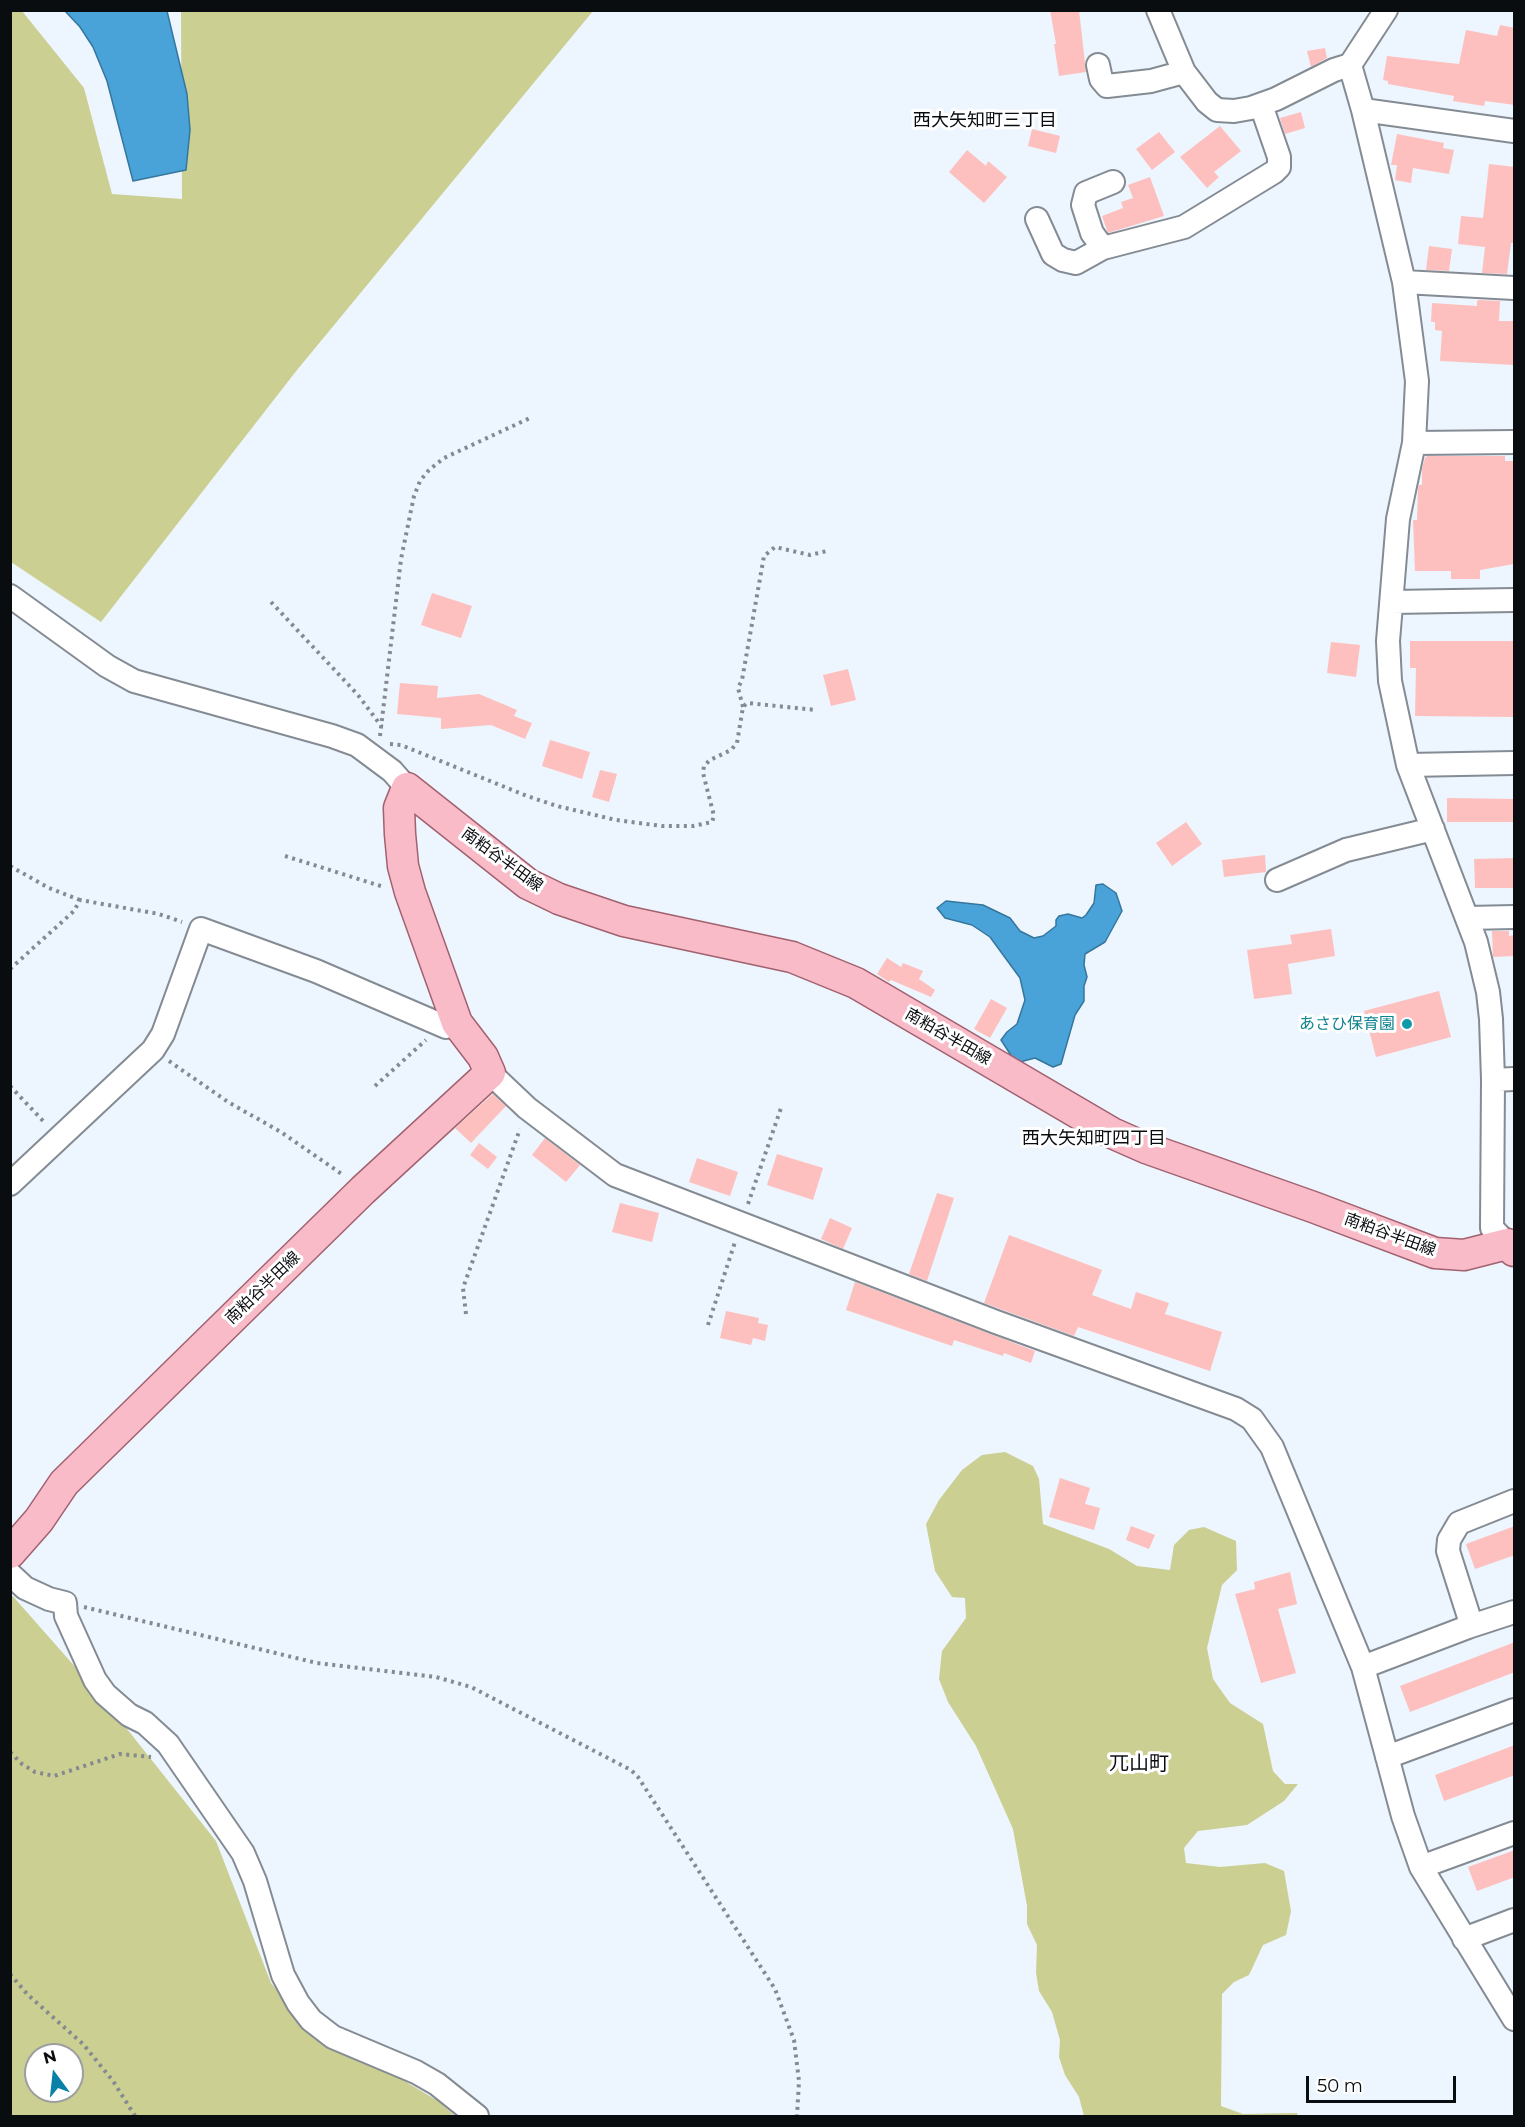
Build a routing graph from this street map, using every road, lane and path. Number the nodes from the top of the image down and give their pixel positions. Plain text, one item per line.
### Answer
1 (1158, 10) edge
2 (1386, 10) edge
3 (1098, 64) dead end
4 (1350, 66) junction
5 (1184, 72) junction
6 (1261, 105) junction
7 (1363, 110) junction
8 (1515, 131) edge
9 (1113, 182) dead end
10 (1037, 219) dead end
11 (1102, 248) junction
12 (1404, 282) junction
13 (1515, 288) edge
14 (530, 418) dead end
15 (1414, 442) junction
16 (1515, 442) edge
17 (827, 551) dead end
18 (10, 596) edge
19 (1515, 600) edge
20 (272, 602) dead end
21 (1392, 602) junction
22 (743, 706) junction
23 (816, 710) dead end
24 (382, 728) junction
25 (1515, 763) edge
26 (1408, 765) junction
27 (407, 788) junction
28 (1433, 829) junction
29 (285, 856) dead end
30 (10, 866) edge
31 (1277, 880) dead end
32 (410, 892) junction
33 (80, 900) junction
34 (1515, 917) edge
35 (1467, 918) junction
36 (201, 929) junction
37 (10, 969) edge
38 (450, 1024) junction
39 (153, 1050) junction
40 (490, 1073) junction
41 (1504, 1079) edge
42 (10, 1086) edge
43 (375, 1086) dead end
44 (527, 1108) junction
45 (60, 1139) junction
46 (10, 1184) edge
47 (363, 1190) junction
48 (1512, 1246) edge
49 (466, 1314) dead end
50 (1515, 1501) edge
51 (10, 1553) edge
52 (10, 1574) edge
53 (65, 1603) junction
54 (1515, 1612) edge
55 (1468, 1627) junction
56 (1364, 1667) junction
57 (1515, 1710) edge
58 (10, 1752) edge
59 (1388, 1757) junction
60 (177, 1758) junction
61 (1515, 1833) edge
62 (1421, 1867) junction
63 (1515, 1920) edge
64 (1464, 1939) junction
65 (10, 1974) edge
66 (1515, 2019) edge
67 (135, 2116) edge
68 (477, 2116) edge
69 (797, 2116) edge

1 - 5 street
2 - 4 street
3 - 5 street
4 - 6 street
4 - 7 street
5 - 6 street
6 - 11 street
7 - 8 street
7 - 12 street
9 - 11 street
10 - 11 street
12 - 13 street
12 - 15 street
14 - 24 path
15 - 16 street
15 - 21 street
17 - 22 path
18 - 27 street
19 - 21 street
20 - 24 path
21 - 26 street
22 - 23 path
22 - 24 path
25 - 26 street
26 - 28 street
27 - 32 main road
27 - 48 main road, 南粕谷半田線
28 - 31 street
28 - 35 street
29 - 32 path
30 - 33 path
32 - 38 main road
33 - 36 path
33 - 37 path
34 - 35 street
35 - 41 street
36 - 38 street
36 - 39 street
38 - 40 main road
38 - 43 path
39 - 45 street
39 - 47 path
40 - 44 street
40 - 47 main road, 南粕谷半田線
41 - 48 street
42 - 45 path
44 - 49 path
44 - 56 street
45 - 46 street
47 - 51 main road, 南粕谷半田線
50 - 55 street
52 - 53 street
53 - 60 street
53 - 69 path
54 - 55 street
55 - 56 street
56 - 59 street
57 - 59 street
58 - 60 path
59 - 62 street
60 - 68 street
61 - 62 street
62 - 64 street
63 - 64 street
64 - 66 street
65 - 67 path

